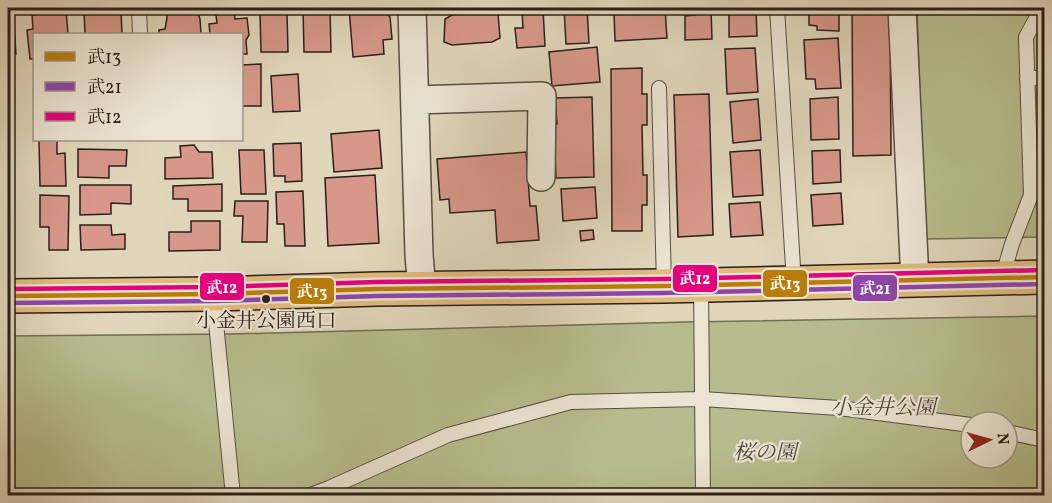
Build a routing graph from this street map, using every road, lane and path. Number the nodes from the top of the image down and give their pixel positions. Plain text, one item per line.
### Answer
1 (139, 8) edge
2 (412, 8) edge
3 (777, 8) edge
4 (902, 8) edge
5 (1042, 8) edge
6 (140, 33) edge
7 (1044, 77) edge
8 (1027, 79) junction
9 (659, 88) dead end
10 (415, 100) junction
11 (541, 177) dead end
12 (1044, 277) edge
13 (1002, 278) junction
14 (915, 281) junction
15 (794, 283) junction
16 (701, 285) junction
17 (664, 286) junction
18 (422, 289) junction
19 (215, 294) junction
20 (8, 296) edge
21 (702, 399) junction
22 (959, 423) edge
23 (1019, 435) edge
24 (1044, 440) edge
25 (233, 495) edge
26 (309, 495) edge
27 (703, 495) edge

1 - 6 lane
2 - 10 street
3 - 15 lane
4 - 14 street
5 - 8 lane
7 - 8 lane
8 - 13 lane
9 - 17 lane
10 - 11 street
10 - 18 street
12 - 13 main road
13 - 14 main road
14 - 15 main road
15 - 16 main road
16 - 17 main road
16 - 21 lane
17 - 18 main road
18 - 19 main road
19 - 20 main road
19 - 25 lane
21 - 22 lane
21 - 26 lane
21 - 27 lane
23 - 24 lane

